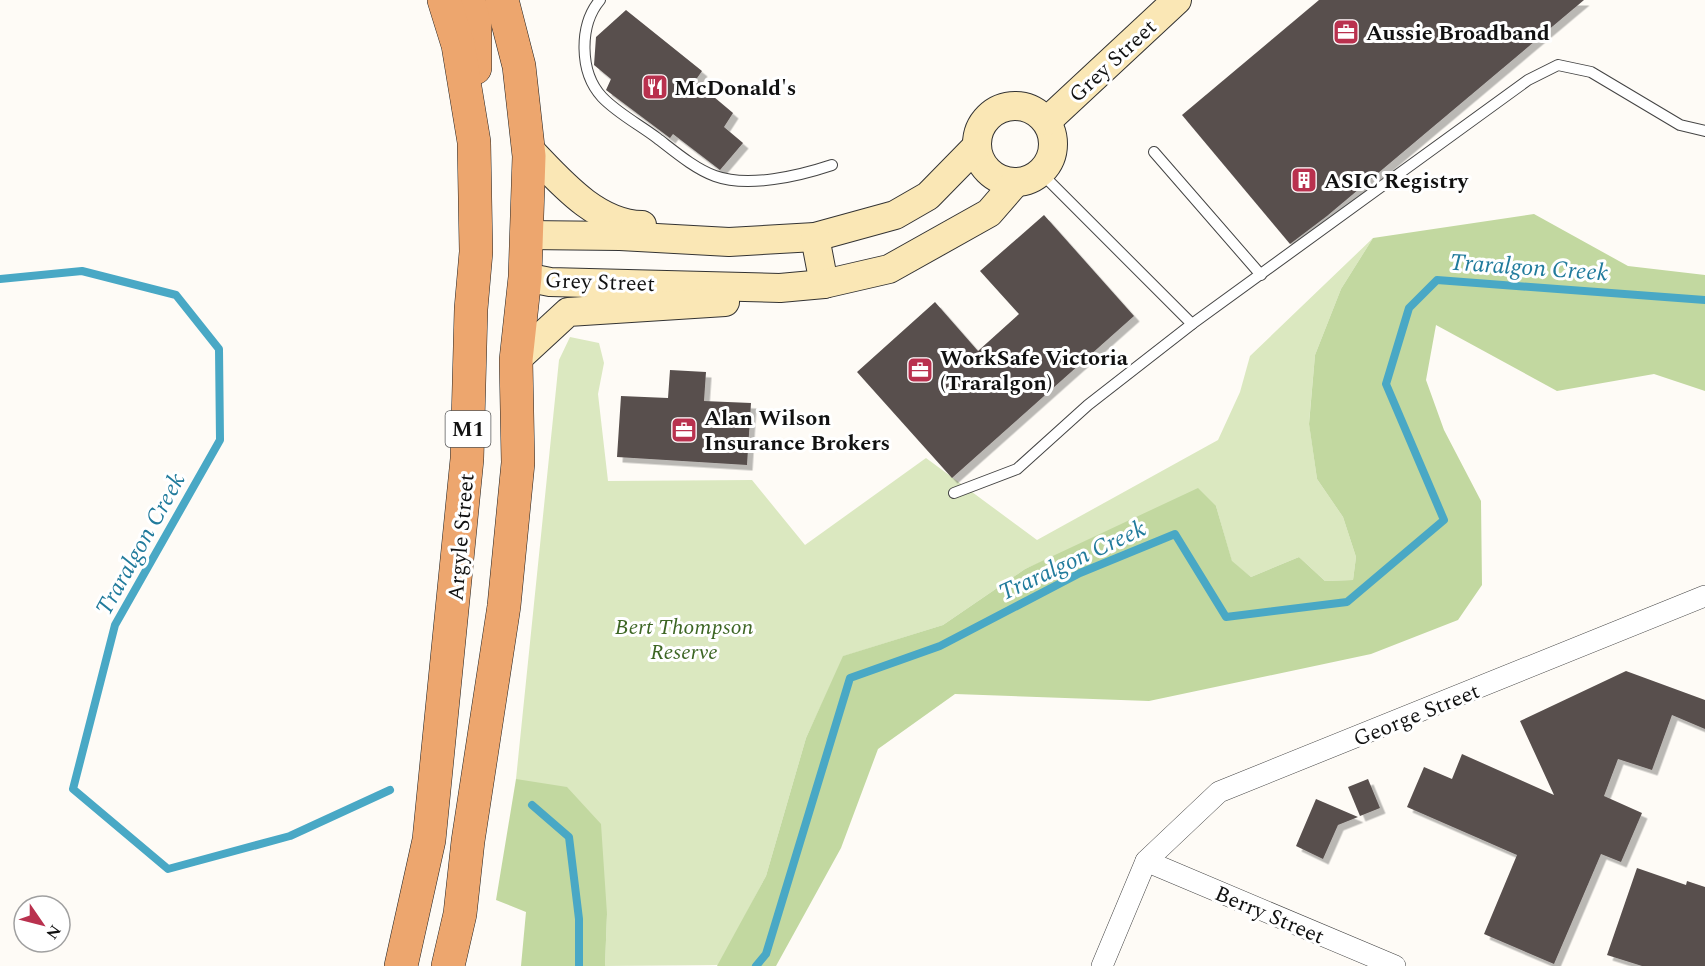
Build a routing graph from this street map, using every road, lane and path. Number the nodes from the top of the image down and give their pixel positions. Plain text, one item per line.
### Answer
1 (444, 0) edge
2 (468, 0) edge
3 (502, 0) edge
4 (600, 0) edge
5 (1178, 0) edge
6 (469, 112) junction
7 (1047, 121) junction
8 (1705, 131) edge
9 (977, 146) junction
10 (528, 148) junction
11 (1154, 152) dead end
12 (832, 165) dead end
13 (1028, 178) junction
14 (527, 235) junction
15 (815, 237) junction
16 (476, 252) junction
17 (1260, 275) junction
18 (525, 277) junction
19 (824, 284) junction
20 (780, 288) junction
21 (1192, 324) junction
22 (516, 360) junction
23 (954, 493) dead end
24 (1705, 596) edge
25 (1146, 861) junction
26 (460, 914) junction
27 (401, 966) edge
28 (448, 966) edge
29 (466, 966) edge
30 (1102, 966) edge
31 (1395, 966) edge

1 - 6 highway, Argyle Street / M1
2 - 6 highway
3 - 10 highway, M1
4 - 12 lane
5 - 7 main road, Grey Street
6 - 16 highway, Argyle Street / M1
7 - 9 main road
7 - 13 main road
8 - 17 lane
9 - 13 main road
9 - 15 main road, Grey Street
10 - 14 highway, M1
10 - 15 main road
11 - 17 lane
13 - 19 main road, Grey Street
13 - 21 lane
14 - 15 main road, Grey Street
14 - 16 highway, Grey Street
14 - 18 highway, M1
15 - 19 main road
16 - 18 highway, Grey Street
16 - 27 highway, Argyle Street / M1
17 - 21 lane
18 - 20 main road, Grey Street
18 - 22 highway, M1
19 - 20 main road, Grey Street
20 - 22 main road
21 - 23 lane
22 - 26 highway, M1
24 - 25 street, George Street
25 - 30 street
25 - 31 street, Berry Street
26 - 28 highway, M1
26 - 29 street

